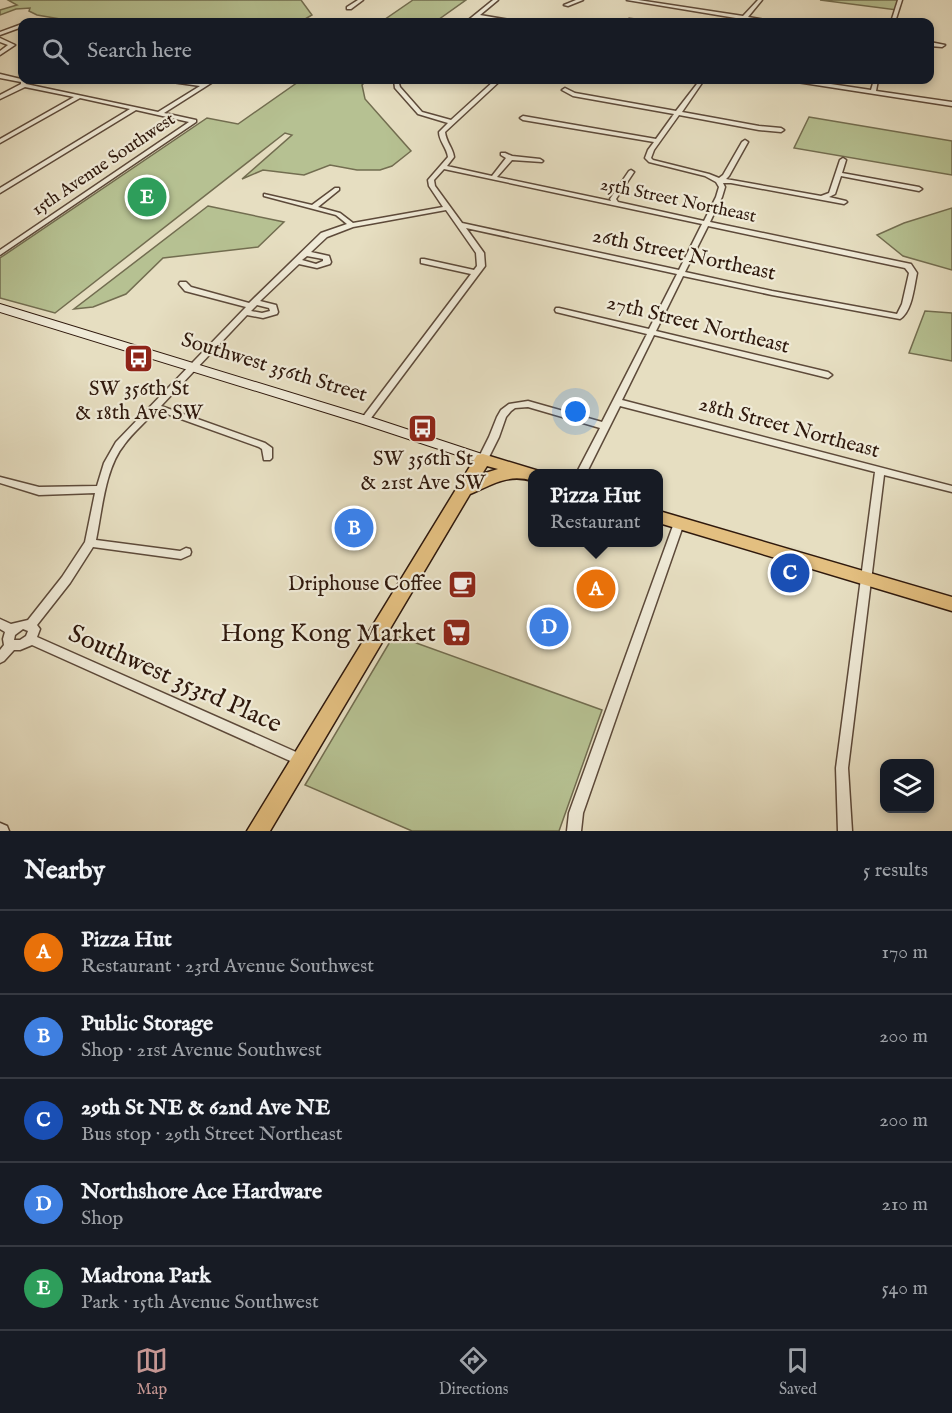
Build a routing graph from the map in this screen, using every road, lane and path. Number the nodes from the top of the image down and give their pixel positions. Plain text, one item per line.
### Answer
1 (361, 0) edge
2 (496, 0) edge
3 (581, 0) edge
4 (630, 0) edge
5 (694, 0) edge
6 (760, 0) edge
7 (900, 0) edge
8 (638, 1) edge
9 (566, 5) dead end
10 (349, 8) dead end
11 (687, 8) junction
12 (476, 16) junction
13 (473, 18) edge
14 (489, 18) edge
15 (734, 18) edge
16 (746, 18) edge
17 (894, 18) edge
18 (18, 27) edge
19 (0, 34) edge
20 (0, 40) edge
21 (934, 44) edge
22 (942, 45) dead end
23 (0, 53) edge
24 (0, 76) edge
25 (18, 80) edge
26 (198, 84) edge
27 (397, 84) edge
28 (493, 84) edge
29 (699, 84) edge
30 (822, 84) edge
31 (875, 84) edge
32 (24, 85) joint
33 (204, 85) joint
34 (565, 90) dead end
35 (474, 92) dead end
36 (873, 92) junction
37 (482, 94) junction
38 (80, 96) junction
39 (0, 97) edge
40 (952, 104) edge
41 (136, 108) junction
42 (678, 112) junction
43 (160, 113) junction
44 (540, 113) dead end
45 (523, 118) dead end
46 (534, 120) junction
47 (450, 122) junction
48 (781, 130) dead end
49 (0, 141) edge
50 (658, 141) junction
51 (745, 142) dead end
52 (503, 154) dead end
53 (510, 158) junction
54 (843, 160) dead end
55 (540, 161) dead end
56 (442, 167) junction
57 (631, 172) dead end
58 (839, 174) junction
59 (493, 178) junction
60 (719, 181) junction
61 (337, 189) dead end
62 (919, 189) dead end
63 (0, 191) edge
64 (266, 195) dead end
65 (823, 197) junction
66 (844, 202) dead end
67 (615, 203) junction
68 (312, 208) junction
69 (448, 208) junction
70 (706, 222) junction
71 (352, 225) junction
72 (460, 225) junction
73 (0, 253) edge
74 (305, 253) junction
75 (296, 261) junction
76 (424, 261) dead end
77 (477, 273) junction
78 (680, 273) junction
79 (183, 284) dead end
80 (250, 306) junction
81 (0, 308) edge
82 (559, 310) dead end
83 (900, 317) joint
84 (651, 331) junction
85 (195, 367) junction
86 (828, 375) dead end
87 (617, 402) junction
88 (156, 407) junction
89 (365, 420) junction
90 (605, 426) junction
91 (267, 458) dead end
92 (483, 459) junction
93 (584, 469) edge
94 (880, 471) junction
95 (528, 473) edge
96 (0, 480) edge
97 (101, 489) junction
98 (952, 489) edge
99 (463, 491) junction
100 (663, 518) edge
101 (679, 523) junction
102 (90, 543) junction
103 (186, 552) dead end
104 (866, 580) junction
105 (952, 603) edge
106 (0, 624) edge
107 (30, 625) junction
108 (12, 630) junction
109 (31, 639) junction
110 (12, 645) junction
111 (0, 658) edge
112 (301, 760) junction
113 (258, 831) edge
114 (574, 831) edge
115 (845, 831) edge

1 - 10 street
2 - 12 street
3 - 9 street
4 - 8 street
5 - 11 street
6 - 16 street
7 - 17 street
8 - 11 street
11 - 15 street
12 - 13 street
12 - 14 street
18 - 19 street
20 - 23 street
21 - 22 street
24 - 25 street
26 - 33 street
27 - 47 street
28 - 37 street
29 - 42 street
30 - 36 street
31 - 36 street
32 - 38 street
32 - 39 street
33 - 43 street
34 - 42 street
35 - 37 street
36 - 40 street
37 - 47 street
38 - 41 street
38 - 49 street
41 - 43 street
41 - 63 street
42 - 48 street
42 - 50 street
43 - 73 street, 15th Avenue Southwest
44 - 46 street
45 - 46 street
46 - 50 street
47 - 56 street
50 - 60 street
51 - 60 street
52 - 53 street
53 - 55 street
53 - 59 street
54 - 58 street
56 - 59 street, 25th Street Northeast
56 - 69 street
57 - 67 street
58 - 62 street
58 - 65 street
59 - 67 street, 25th Street Northeast
60 - 65 street
60 - 70 street
61 - 68 street
64 - 68 street
65 - 66 street
67 - 70 street, 25th Street Northeast
68 - 71 street
69 - 71 street
69 - 72 street
70 - 78 street
70 - 83 street, 25th Street Northeast
71 - 74 street
72 - 77 street
72 - 78 street, 26th Street Northeast
74 - 75 street
74 - 75 street
75 - 80 street
76 - 77 street
77 - 89 street
78 - 83 street, 26th Street Northeast
78 - 84 street
79 - 80 street
80 - 85 street
81 - 85 main road, Southwest 356th Street
82 - 84 street, 27th Street Northeast
84 - 86 street, 27th Street Northeast
84 - 87 street
85 - 88 street
85 - 89 main road, Southwest 356th Street
87 - 90 street
87 - 94 street, 28th Street Northeast
88 - 91 street
88 - 97 street
89 - 92 main road, Southwest 356th Street
90 - 92 street
90 - 93 street
92 - 95 main road, Southwest 356th Street
92 - 99 main road
94 - 98 street, 28th Street Northeast
94 - 104 street
95 - 99 main road
96 - 97 street
97 - 102 street
99 - 112 main road
100 - 101 main road
101 - 104 main road
101 - 114 street
102 - 103 street
102 - 107 street
104 - 105 main road
104 - 115 street
106 - 108 street
107 - 108 street
107 - 109 street
108 - 110 street
109 - 110 street
109 - 112 street, Southwest 353rd Place
110 - 111 street
112 - 113 main road

